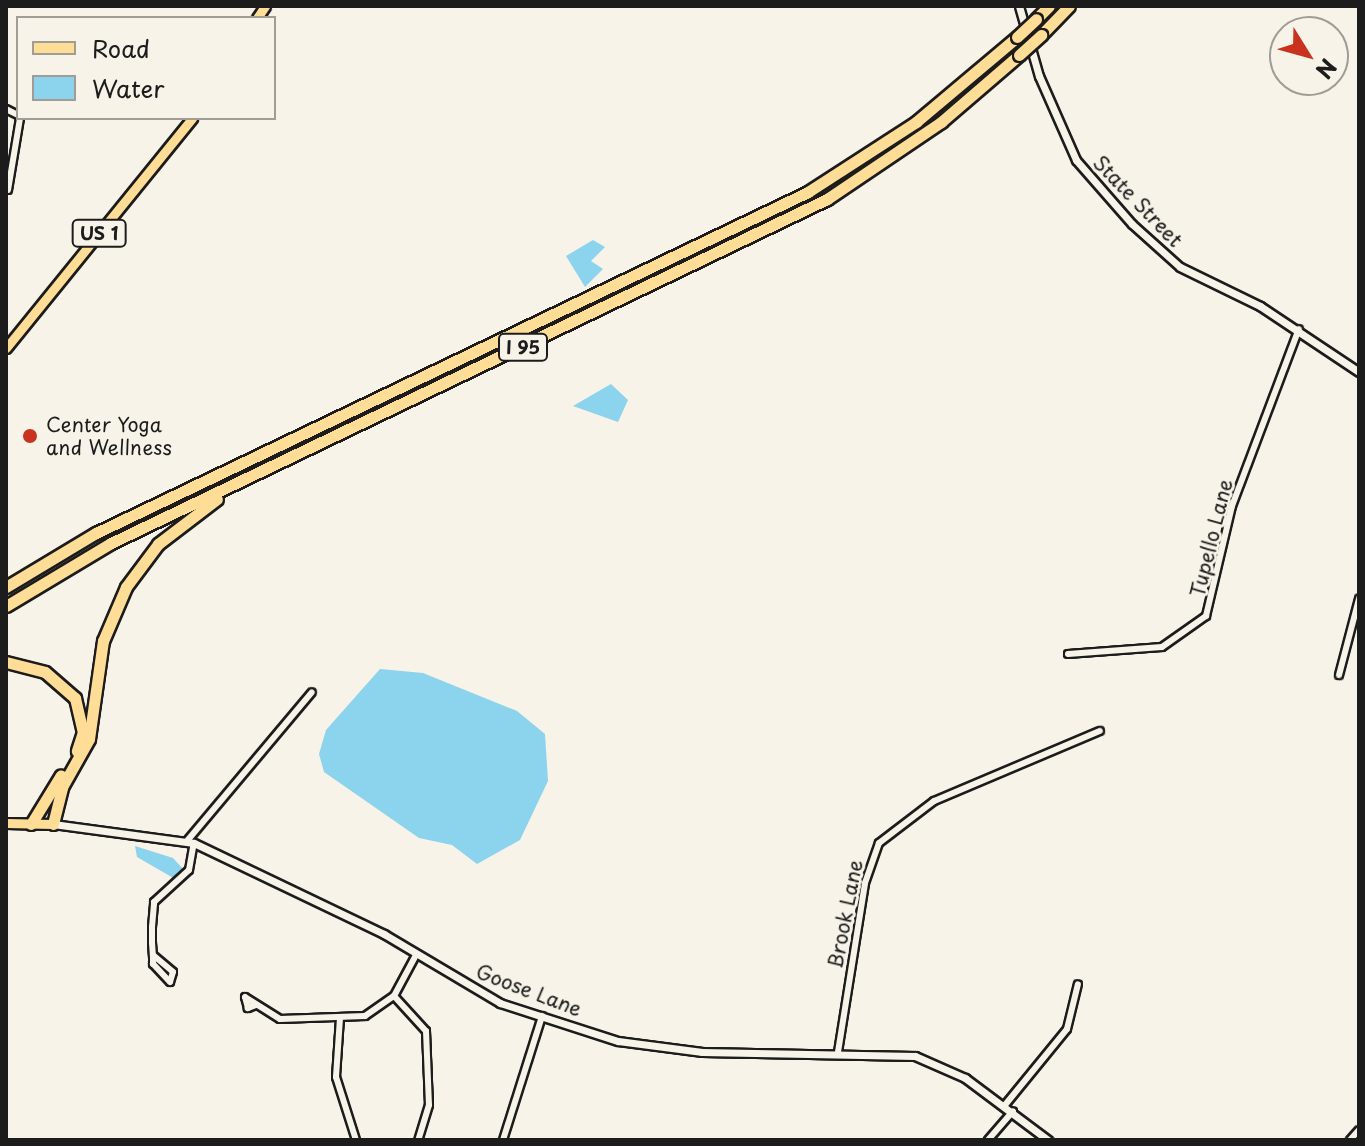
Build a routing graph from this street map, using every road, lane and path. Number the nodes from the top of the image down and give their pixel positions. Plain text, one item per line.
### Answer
1 (1019, 6) edge
2 (1049, 6) edge
3 (1069, 6) edge
4 (18, 120) edge
5 (190, 120) edge
6 (8, 190) edge
7 (1299, 329) junction
8 (6, 348) edge
9 (1359, 372) edge
10 (290, 457) junction
11 (6, 587) edge
12 (1359, 599) edge
13 (6, 606) edge
14 (1068, 654) dead end
15 (6, 662) edge
16 (1339, 675) dead end
17 (312, 692) dead end
18 (1100, 731) dead end
19 (6, 823) edge
20 (31, 824) junction
21 (53, 824) junction
22 (191, 842) junction
23 (153, 955) dead end
24 (416, 955) junction
25 (1078, 984) dead end
26 (394, 996) junction
27 (256, 1005) dead end
28 (542, 1016) junction
29 (340, 1018) junction
30 (838, 1052) junction
31 (1005, 1105) junction
32 (1013, 1111) junction
33 (1359, 1130) edge
34 (356, 1140) edge
35 (418, 1140) edge
36 (503, 1140) edge
37 (988, 1140) edge
38 (1048, 1140) edge
39 (1350, 1140) edge

1 - 7 street, State Street
2 - 11 highway, I 95, bridge
3 - 10 highway, I 95, bridge
4 - 6 street
5 - 8 main road, US 1
7 - 9 street, State Street
7 - 14 street, Tupello Lane
10 - 13 highway, I 95
10 - 21 highway
12 - 16 street
15 - 20 highway
17 - 22 street
18 - 30 street, Brook Lane
19 - 20 main road, Goose Lane
20 - 21 main road, Goose Lane
21 - 22 street, Goose Lane
22 - 23 street
22 - 24 street, Goose Lane
24 - 26 street
24 - 28 street, Goose Lane
25 - 31 street
26 - 29 street
26 - 35 street
27 - 29 street
28 - 30 street, Goose Lane
28 - 36 street
29 - 34 street
30 - 31 street, Goose Lane
31 - 32 street, Goose Lane
32 - 37 street
32 - 38 street, Goose Lane
33 - 39 street

